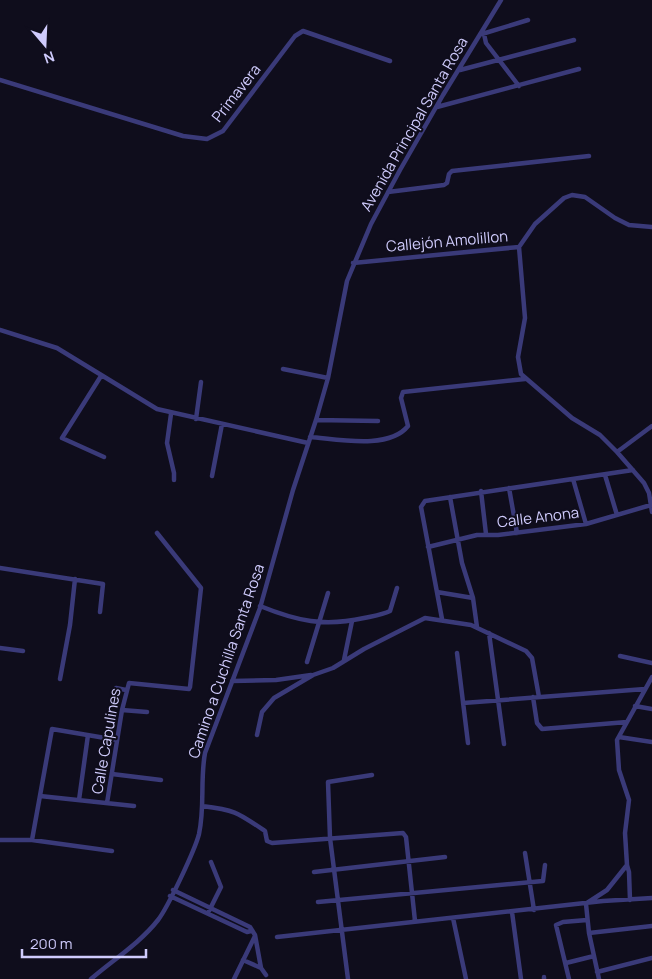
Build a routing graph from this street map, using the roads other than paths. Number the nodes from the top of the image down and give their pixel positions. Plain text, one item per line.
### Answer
1 (501, 0) edge
2 (528, 20) dead end
3 (482, 34) junction
4 (574, 40) dead end
5 (497, 59) junction
6 (390, 61) dead end
7 (579, 69) dead end
8 (460, 70) junction
9 (0, 80) edge
10 (519, 86) junction
11 (437, 107) junction
12 (589, 156) dead end
13 (388, 192) junction
14 (652, 227) edge
15 (520, 247) junction
16 (353, 263) junction
17 (0, 330) edge
18 (283, 369) dead end
19 (101, 376) junction
20 (328, 378) junction
21 (525, 379) junction
22 (202, 382) dead end
23 (171, 414) junction
24 (196, 419) junction
25 (316, 420) junction
26 (378, 421) dead end
27 (222, 424) junction
28 (652, 426) edge
29 (310, 437) junction
30 (308, 443) junction
31 (617, 452) junction
32 (104, 457) dead end
33 (633, 470) junction
34 (605, 474) junction
35 (212, 476) dead end
36 (174, 480) dead end
37 (573, 480) junction
38 (509, 488) junction
39 (480, 491) junction
40 (651, 493) edge
41 (450, 497) junction
42 (651, 505) junction
43 (652, 512) edge
44 (617, 515) junction
45 (586, 524) junction
46 (157, 532) dead end
47 (517, 533) junction
48 (486, 534) junction
49 (459, 538) junction
50 (428, 546) junction
51 (0, 568) edge
52 (75, 579) junction
53 (397, 588) dead end
54 (437, 592) junction
55 (328, 593) dead end
56 (473, 598) junction
57 (260, 606) junction
58 (100, 612) dead end
59 (442, 619) junction
60 (352, 621) junction
61 (319, 624) junction
62 (477, 627) junction
63 (489, 633) junction
64 (0, 648) edge
65 (23, 651) dead end
66 (457, 653) dead end
67 (620, 656) dead end
68 (344, 660) junction
69 (307, 662) dead end
70 (652, 663) edge
71 (313, 675) junction
72 (652, 677) edge
73 (60, 679) dead end
74 (232, 681) junction
75 (116, 688) dead end
76 (645, 689) junction
77 (126, 690) junction
78 (536, 697) junction
79 (498, 700) junction
80 (463, 703) junction
81 (635, 706) junction
82 (652, 709) edge
83 (122, 710) junction
84 (147, 712) dead end
85 (627, 722) junction
86 (88, 735) junction
87 (257, 735) dead end
88 (619, 737) junction
89 (117, 740) junction
90 (652, 742) edge
91 (468, 743) dead end
92 (504, 744) dead end
93 (112, 774) junction
94 (372, 775) dead end
95 (161, 780) dead end
96 (40, 796) junction
97 (79, 800) junction
98 (107, 803) junction
99 (134, 806) dead end
100 (202, 806) junction
101 (330, 838) junction
102 (0, 840) edge
103 (32, 840) junction
104 (112, 851) dead end
105 (524, 853) dead end
106 (445, 857) dead end
107 (408, 861) junction
108 (211, 862) dead end
109 (545, 865) dead end
110 (626, 865) junction
111 (335, 870) junction
112 (314, 872) dead end
113 (530, 882) junction
114 (173, 890) junction
115 (411, 892) junction
116 (170, 896) junction
117 (652, 898) edge
118 (337, 900) junction
119 (630, 900) junction
120 (318, 902) dead end
121 (586, 904) junction
122 (210, 909) junction
123 (534, 910) junction
124 (512, 912) junction
125 (207, 914) junction
126 (453, 918) junction
127 (587, 920) junction
128 (415, 921) junction
129 (652, 926) edge
130 (342, 929) junction
131 (251, 931) junction
132 (589, 933) junction
133 (255, 935) junction
134 (277, 937) dead end
135 (594, 956) junction
136 (652, 958) edge
137 (243, 960) junction
138 (566, 963) junction
139 (260, 968) junction
140 (597, 972) junction
141 (266, 975) dead end
142 (91, 979) edge
143 (234, 979) edge
144 (348, 979) edge
145 (466, 979) edge
146 (521, 979) edge
147 (569, 979) edge
148 (599, 979) edge

1 - 3 street, Avenida Principal Santa Rosa
2 - 3 street
3 - 5 street
3 - 8 street, Avenida Principal Santa Rosa
4 - 5 street
5 - 8 street
5 - 10 street
6 - 9 street, Primavera
7 - 10 street
8 - 11 street, Avenida Principal Santa Rosa
10 - 11 street
11 - 13 street, Avenida Principal Santa Rosa
12 - 13 street
13 - 16 street, Avenida Principal Santa Rosa
14 - 15 street
15 - 16 street, Callejón Amolillon
15 - 21 street, Callejón Amolillon
16 - 20 street, Camino a Cuchilla Santa Rosa
17 - 19 street
18 - 20 street
19 - 23 street
19 - 32 street
20 - 25 street, Camino a Cuchilla Santa Rosa
21 - 29 street
21 - 31 street
22 - 24 street
23 - 24 street
23 - 36 street
24 - 27 street
25 - 26 street
25 - 29 street, Camino a Cuchilla Santa Rosa
27 - 30 street
27 - 35 street
28 - 31 street
29 - 30 street, Camino a Cuchilla Santa Rosa
30 - 57 street, Camino a Cuchilla Santa Rosa
31 - 33 street
33 - 34 street
33 - 40 street
34 - 37 street
34 - 44 street
37 - 38 street
37 - 45 street
38 - 39 street
38 - 47 street
39 - 41 street
39 - 48 street
40 - 42 street
41 - 49 street
41 - 50 street
42 - 43 street
42 - 44 street, Calle Anona
44 - 45 street, Calle Anona
45 - 47 street, Calle Anona
46 - 77 street, Calle Capulines
47 - 48 street, Calle Anona
48 - 49 street, Calle Anona
49 - 50 street, Calle Anona
49 - 56 street
50 - 54 street
51 - 52 street
52 - 58 street
52 - 73 street
53 - 60 street
54 - 56 street
54 - 59 street
55 - 61 street
56 - 62 street
57 - 61 street
57 - 74 street, Camino a Cuchilla Santa Rosa
59 - 62 street
59 - 68 street
60 - 61 street
60 - 68 street
61 - 69 street
62 - 63 street
63 - 78 street
63 - 79 street
64 - 65 street
66 - 80 street
67 - 70 street
68 - 71 street
71 - 74 street
71 - 87 street
72 - 76 street
74 - 100 street, Camino a Cuchilla Santa Rosa
75 - 77 street
76 - 78 street
76 - 81 street
77 - 83 street, Calle Capulines
78 - 79 street
78 - 85 street
79 - 80 street
79 - 92 street
80 - 91 street
81 - 82 street
81 - 85 street
83 - 84 street
83 - 89 street, Calle Capulines
85 - 88 street
86 - 89 street
86 - 96 street
86 - 97 street
88 - 90 street
88 - 110 street
89 - 93 street, Calle Capulines
93 - 95 street
93 - 98 street, Calle Capulines
94 - 101 street
96 - 97 street
96 - 103 street
97 - 98 street
98 - 99 street
100 - 101 street
100 - 114 street, Camino a Cuchilla Santa Rosa
101 - 107 street
101 - 111 street
102 - 103 street
103 - 104 street
105 - 113 street
106 - 107 street
107 - 111 street
107 - 115 street
108 - 122 street
109 - 113 street
110 - 119 street
110 - 121 street
111 - 112 street
111 - 118 street
113 - 115 street
113 - 123 street
114 - 116 street, Camino a Cuchilla Santa Rosa
114 - 122 street
115 - 118 street
115 - 128 street
116 - 125 street
116 - 142 street, Camino a Cuchilla Santa Rosa
117 - 119 street
118 - 120 street
118 - 130 street
119 - 121 street
121 - 123 street
121 - 127 street
122 - 125 street
122 - 131 street
123 - 124 street
124 - 126 street
124 - 146 street
125 - 131 street
126 - 128 street
126 - 145 street
127 - 132 street
127 - 138 street
128 - 130 street
129 - 132 street
130 - 134 street
130 - 144 street
131 - 133 street
132 - 135 street
133 - 137 street
133 - 139 street
135 - 138 street
135 - 140 street
136 - 140 street
137 - 139 street
137 - 143 street
138 - 147 street
139 - 141 street
140 - 148 street

